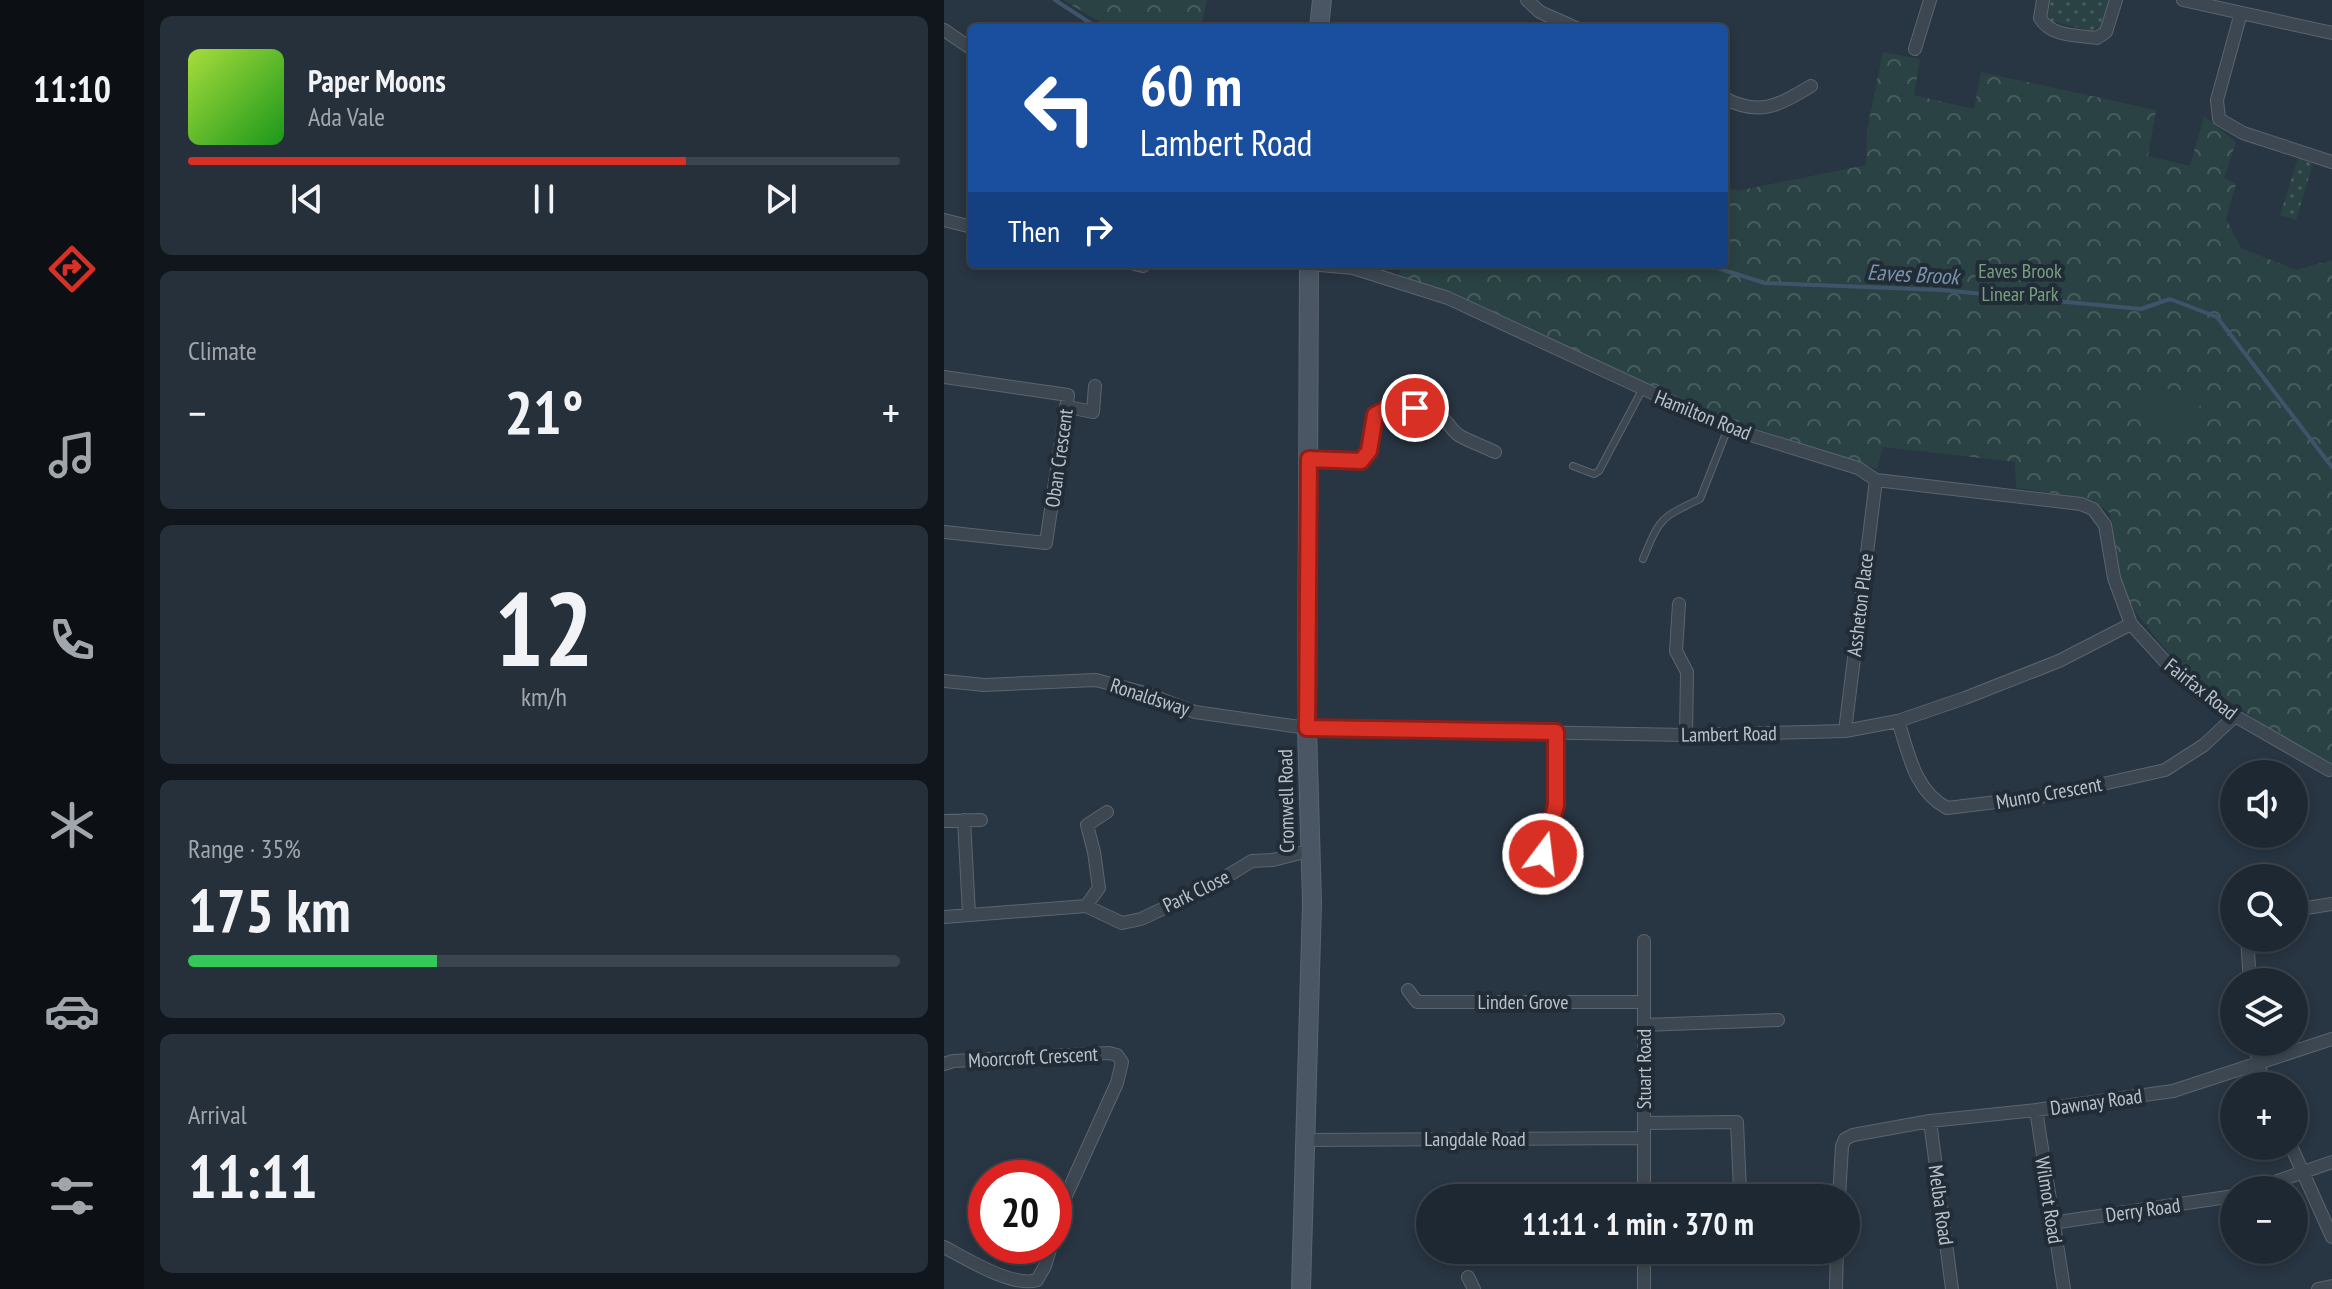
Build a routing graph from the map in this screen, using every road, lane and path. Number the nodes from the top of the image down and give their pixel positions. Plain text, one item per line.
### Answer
1 (1322, 0) edge
2 (1527, 0) edge
3 (1930, 0) edge
4 (2043, 0) edge
5 (2116, 0) edge
6 (2183, 0) edge
7 (2241, 13) junction
8 (1319, 24) edge
9 (1567, 24) edge
10 (944, 30) edge
11 (2332, 33) edge
12 (968, 46) edge
13 (1915, 49) dead end
14 (1811, 86) dead end
15 (1728, 99) edge
16 (2332, 162) edge
17 (944, 220) edge
18 (968, 226) edge
19 (1309, 268) edge
20 (1353, 268) edge
21 (944, 377) edge
22 (1095, 386) dead end
23 (1642, 390) junction
24 (1068, 407) junction
25 (1728, 428) junction
26 (1495, 452) dead end
27 (1309, 459) junction
28 (1573, 466) dead end
29 (1876, 480) junction
30 (2105, 525) joint
31 (944, 532) edge
32 (1643, 559) dead end
33 (1679, 604) dead end
34 (2131, 624) junction
35 (944, 681) edge
36 (2235, 716) junction
37 (1898, 721) junction
38 (1307, 728) junction
39 (1845, 731) junction
40 (1556, 732) junction
41 (1686, 735) junction
42 (2329, 770) dead end
43 (1107, 812) dead end
44 (964, 820) junction
45 (981, 820) dead end
46 (944, 821) edge
47 (1308, 851) junction
48 (1510, 865) dead end
49 (2332, 904) edge
50 (1086, 906) junction
51 (2308, 908) edge
52 (969, 914) junction
53 (944, 917) edge
54 (1644, 941) dead end
55 (1408, 990) dead end
56 (1644, 1002) junction
57 (1778, 1020) dead end
58 (1644, 1025) junction
59 (2332, 1039) edge
60 (2257, 1056) edge
61 (944, 1064) edge
62 (2258, 1065) junction
63 (2261, 1072) edge
64 (2036, 1110) junction
65 (1930, 1121) junction
66 (1644, 1123) junction
67 (1644, 1138) junction
68 (1306, 1140) junction
69 (2297, 1160) edge
70 (2332, 1162) edge
71 (2303, 1173) junction
72 (2294, 1176) edge
73 (1072, 1182) edge
74 (1644, 1184) edge
75 (1740, 1184) edge
76 (1840, 1184) edge
77 (2220, 1198) edge
78 (2052, 1223) junction
79 (2332, 1237) edge
80 (944, 1247) edge
81 (968, 1259) edge
82 (979, 1264) edge
83 (1046, 1264) edge
84 (1644, 1264) edge
85 (1837, 1264) edge
86 (2332, 1286) edge
87 (1301, 1289) edge
88 (1644, 1289) edge
89 (1836, 1289) edge
90 (1952, 1289) edge
91 (2064, 1289) edge
92 (2318, 1289) edge

1 - 8 street
2 - 9 street
3 - 13 street
4 - 5 street
6 - 7 street
7 - 11 street
7 - 16 street
10 - 12 street
14 - 15 street
17 - 18 street
19 - 27 street, Cromwell Road
20 - 23 street, Hamilton Road
21 - 24 street, Oban Crescent
22 - 24 street
23 - 25 street, Hamilton Road
23 - 28 lane
24 - 31 street, Oban Crescent
25 - 29 street, Hamilton Road
25 - 32 lane
26 - 27 street
27 - 38 street, Cromwell Road
29 - 30 street, Hamilton Road
29 - 39 street, Assheton Place
30 - 34 street, Fairfax Road
33 - 41 street
34 - 36 street, Fairfax Road
34 - 37 street, Lambert Road
35 - 38 street, Ronaldsway
36 - 37 street, Munro Crescent
36 - 42 street, Fairfax Road
37 - 39 street, Lambert Road
38 - 40 street, Lambert Road
38 - 47 street, Cromwell Road
39 - 41 street, Lambert Road
40 - 41 street, Lambert Road
40 - 48 lane
43 - 50 street
44 - 45 street
44 - 46 street
44 - 52 street
47 - 50 street, Park Close
47 - 68 street, Cromwell Road
49 - 51 street
50 - 52 street, Park Close
52 - 53 street, Park Close
54 - 56 street, Stuart Road
55 - 56 street, Linden Grove
56 - 58 street, Stuart Road
57 - 58 street
58 - 66 street, Stuart Road
59 - 62 street, Dawnay Road
60 - 62 street
61 - 73 street, Moorcroft Crescent
62 - 63 street
62 - 64 street, Dawnay Road
64 - 65 street, Dawnay Road
64 - 78 street, Wilmot Road
65 - 76 street, Dawnay Road
65 - 90 street, Melba Road
66 - 67 street, Stuart Road
66 - 75 street
67 - 68 street, Langdale Road
67 - 74 street, Stuart Road
68 - 87 street, Cromwell Road
69 - 71 street
70 - 71 street
71 - 72 street
71 - 79 street
77 - 78 street, Derry Road
78 - 91 street, Wilmot Road
80 - 81 street
82 - 83 street
84 - 88 street
85 - 89 street
86 - 92 street

